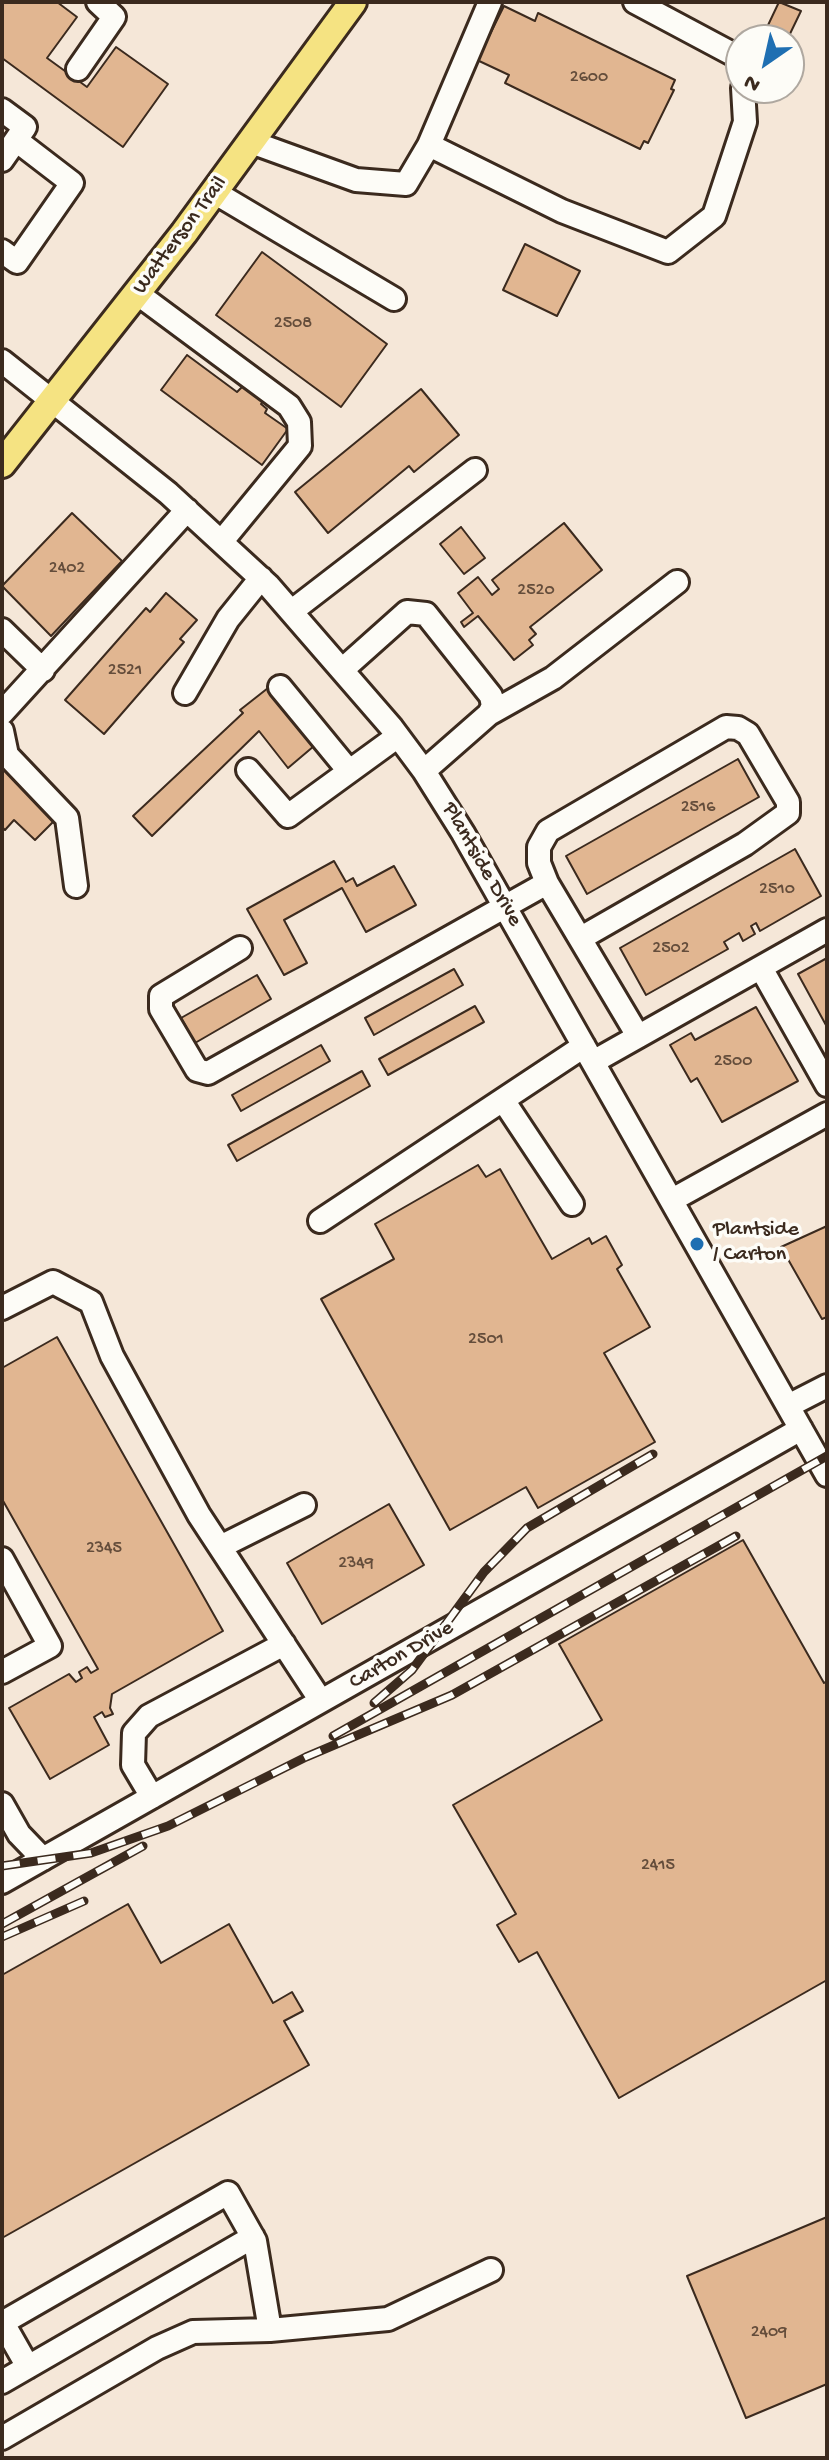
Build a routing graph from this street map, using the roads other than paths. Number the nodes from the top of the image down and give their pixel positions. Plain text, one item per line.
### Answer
1 (98, 2) edge
2 (353, 2) edge
3 (490, 2) edge
4 (635, 2) edge
5 (725, 50) edge
6 (78, 69) dead end
7 (744, 104) edge
8 (2, 110) edge
9 (16, 140) junction
10 (251, 142) junction
11 (429, 145) junction
12 (2, 160) edge
13 (214, 192) junction
14 (2, 251) edge
15 (138, 294) junction
16 (394, 299) dead end
17 (2, 361) edge
18 (54, 401) junction
19 (2, 464) edge
20 (475, 470) dead end
21 (187, 510) junction
22 (222, 541) junction
23 (261, 578) junction
24 (677, 582) dead end
25 (292, 611) junction
26 (2, 630) edge
27 (43, 670) junction
28 (342, 670) junction
29 (280, 687) dead end
30 (185, 693) dead end
31 (2, 713) edge
32 (489, 714) junction
33 (2, 731) edge
34 (398, 736) junction
35 (248, 770) dead end
36 (349, 771) junction
37 (424, 771) junction
38 (547, 883) junction
39 (76, 886) dead end
40 (504, 906) junction
41 (827, 930) edge
42 (581, 938) junction
43 (240, 948) dead end
44 (761, 968) junction
45 (638, 1036) junction
46 (589, 1054) junction
47 (827, 1085) edge
48 (503, 1100) junction
49 (827, 1114) edge
50 (672, 1200) junction
51 (572, 1204) dead end
52 (320, 1221) dead end
53 (2, 1308) edge
54 (827, 1386) edge
55 (788, 1406) junction
56 (801, 1429) junction
57 (827, 1475) edge
58 (304, 1505) dead end
59 (220, 1547) junction
60 (2, 1559) edge
61 (284, 1644) junction
62 (2, 1672) edge
63 (321, 1701) junction
64 (152, 1797) junction
65 (2, 1804) edge
66 (43, 1859) junction
67 (2, 1882) edge
68 (253, 2237) junction
69 (491, 2270) dead end
70 (3, 2323) edge
71 (270, 2330) junction
72 (28, 2367) junction
73 (2, 2382) edge
74 (2, 2438) edge

1 - 6 street
2 - 10 main road, Watterson Trail
3 - 11 street
4 - 5 street
7 - 11 street
8 - 9 street
9 - 12 street
9 - 14 street
10 - 11 street
10 - 13 main road, Watterson Trail
13 - 15 main road, Watterson Trail
13 - 16 street
15 - 18 main road, Watterson Trail
15 - 22 street
17 - 18 street, Plantside Drive
18 - 19 main road, Watterson Trail
18 - 21 street, Plantside Drive
20 - 25 street
21 - 22 street, Plantside Drive
21 - 27 street
22 - 23 street, Plantside Drive
23 - 25 street, Plantside Drive
23 - 30 street
24 - 32 street
25 - 28 street, Plantside Drive
26 - 27 street
27 - 31 street
28 - 32 street
28 - 34 street, Plantside Drive
29 - 36 street
32 - 37 street
33 - 39 street
34 - 36 street
34 - 37 street, Plantside Drive
35 - 36 street
37 - 40 street, Plantside Drive
38 - 40 street
38 - 42 street
38 - 42 street
40 - 43 street
40 - 46 street, Plantside Drive
41 - 44 street
42 - 45 street
44 - 45 street
44 - 47 street
45 - 46 street
46 - 48 street
46 - 50 street, Plantside Drive
48 - 51 street
48 - 52 street
49 - 50 street
50 - 55 street, Plantside Drive
53 - 59 street
54 - 55 street
55 - 56 street, Plantside Drive
56 - 57 street, Plantside Drive
56 - 63 street, Carton Drive
58 - 59 street
59 - 61 street
60 - 62 street
61 - 63 street
61 - 64 street
63 - 64 street, Carton Drive
64 - 66 street, Carton Drive
65 - 66 street
66 - 67 street, Carton Drive
68 - 70 street
68 - 71 street
68 - 72 street
69 - 71 street
70 - 72 street
71 - 74 street
72 - 73 street

